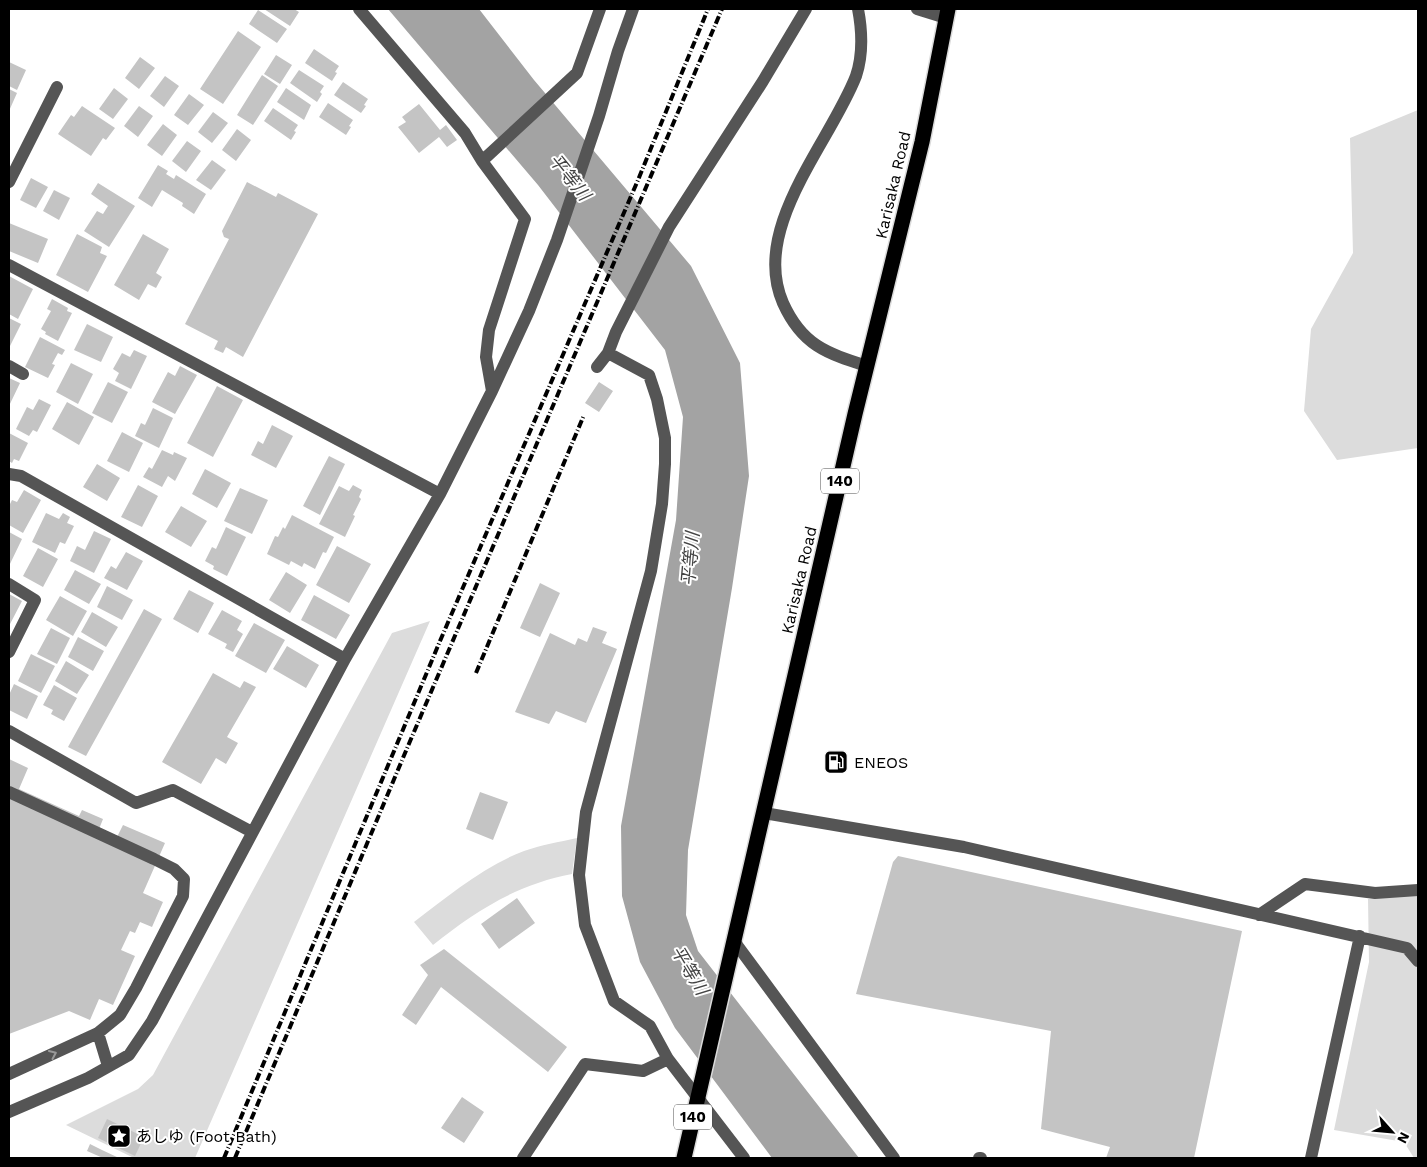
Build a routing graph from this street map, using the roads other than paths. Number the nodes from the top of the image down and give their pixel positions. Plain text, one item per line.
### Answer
1 (359, 9) edge
2 (600, 9) edge
3 (633, 9) edge
4 (806, 9) edge
5 (858, 9) edge
6 (917, 9) edge
7 (947, 13) edge
8 (57, 87) dead end
9 (482, 161) junction
10 (9, 182) edge
11 (9, 265) edge
12 (608, 353) junction
13 (9, 366) edge
14 (867, 366) junction
15 (597, 367) dead end
16 (23, 374) dead end
17 (492, 391) junction
18 (9, 474) edge
19 (440, 494) junction
20 (9, 584) edge
21 (9, 652) edge
22 (345, 659) junction
23 (9, 731) edge
24 (9, 792) edge
25 (764, 813) junction
26 (252, 832) junction
27 (1418, 890) edge
28 (1259, 915) junction
29 (1360, 936) junction
30 (733, 948) junction
31 (1418, 961) edge
32 (98, 1033) junction
33 (668, 1058) junction
34 (108, 1066) junction
35 (9, 1074) edge
36 (698, 1098) junction
37 (9, 1112) edge
38 (523, 1158) edge
39 (684, 1158) edge
40 (744, 1158) edge
41 (894, 1158) edge
42 (1312, 1158) edge

1 - 9 street
2 - 9 street
3 - 17 street
4 - 12 street
5 - 14 street
6 - 7 street
7 - 14 highway, Karisaka Road / 140
8 - 10 street
9 - 17 street
11 - 19 street
12 - 15 street
12 - 33 street
13 - 16 street
14 - 25 highway, Karisaka Road / 140
17 - 19 street
18 - 22 street
19 - 22 street
20 - 21 street
22 - 26 street
23 - 26 street
24 - 32 street
25 - 28 street
25 - 30 highway, Karisaka Road / 140
26 - 34 street
27 - 28 street
28 - 29 street
29 - 31 street
29 - 42 street
30 - 36 highway, Karisaka Road / 140
30 - 41 street
32 - 34 street
35 -> 32 street
33 - 36 street
33 - 38 street
34 - 37 street
36 - 39 highway, Karisaka Road / 140
36 - 40 street

